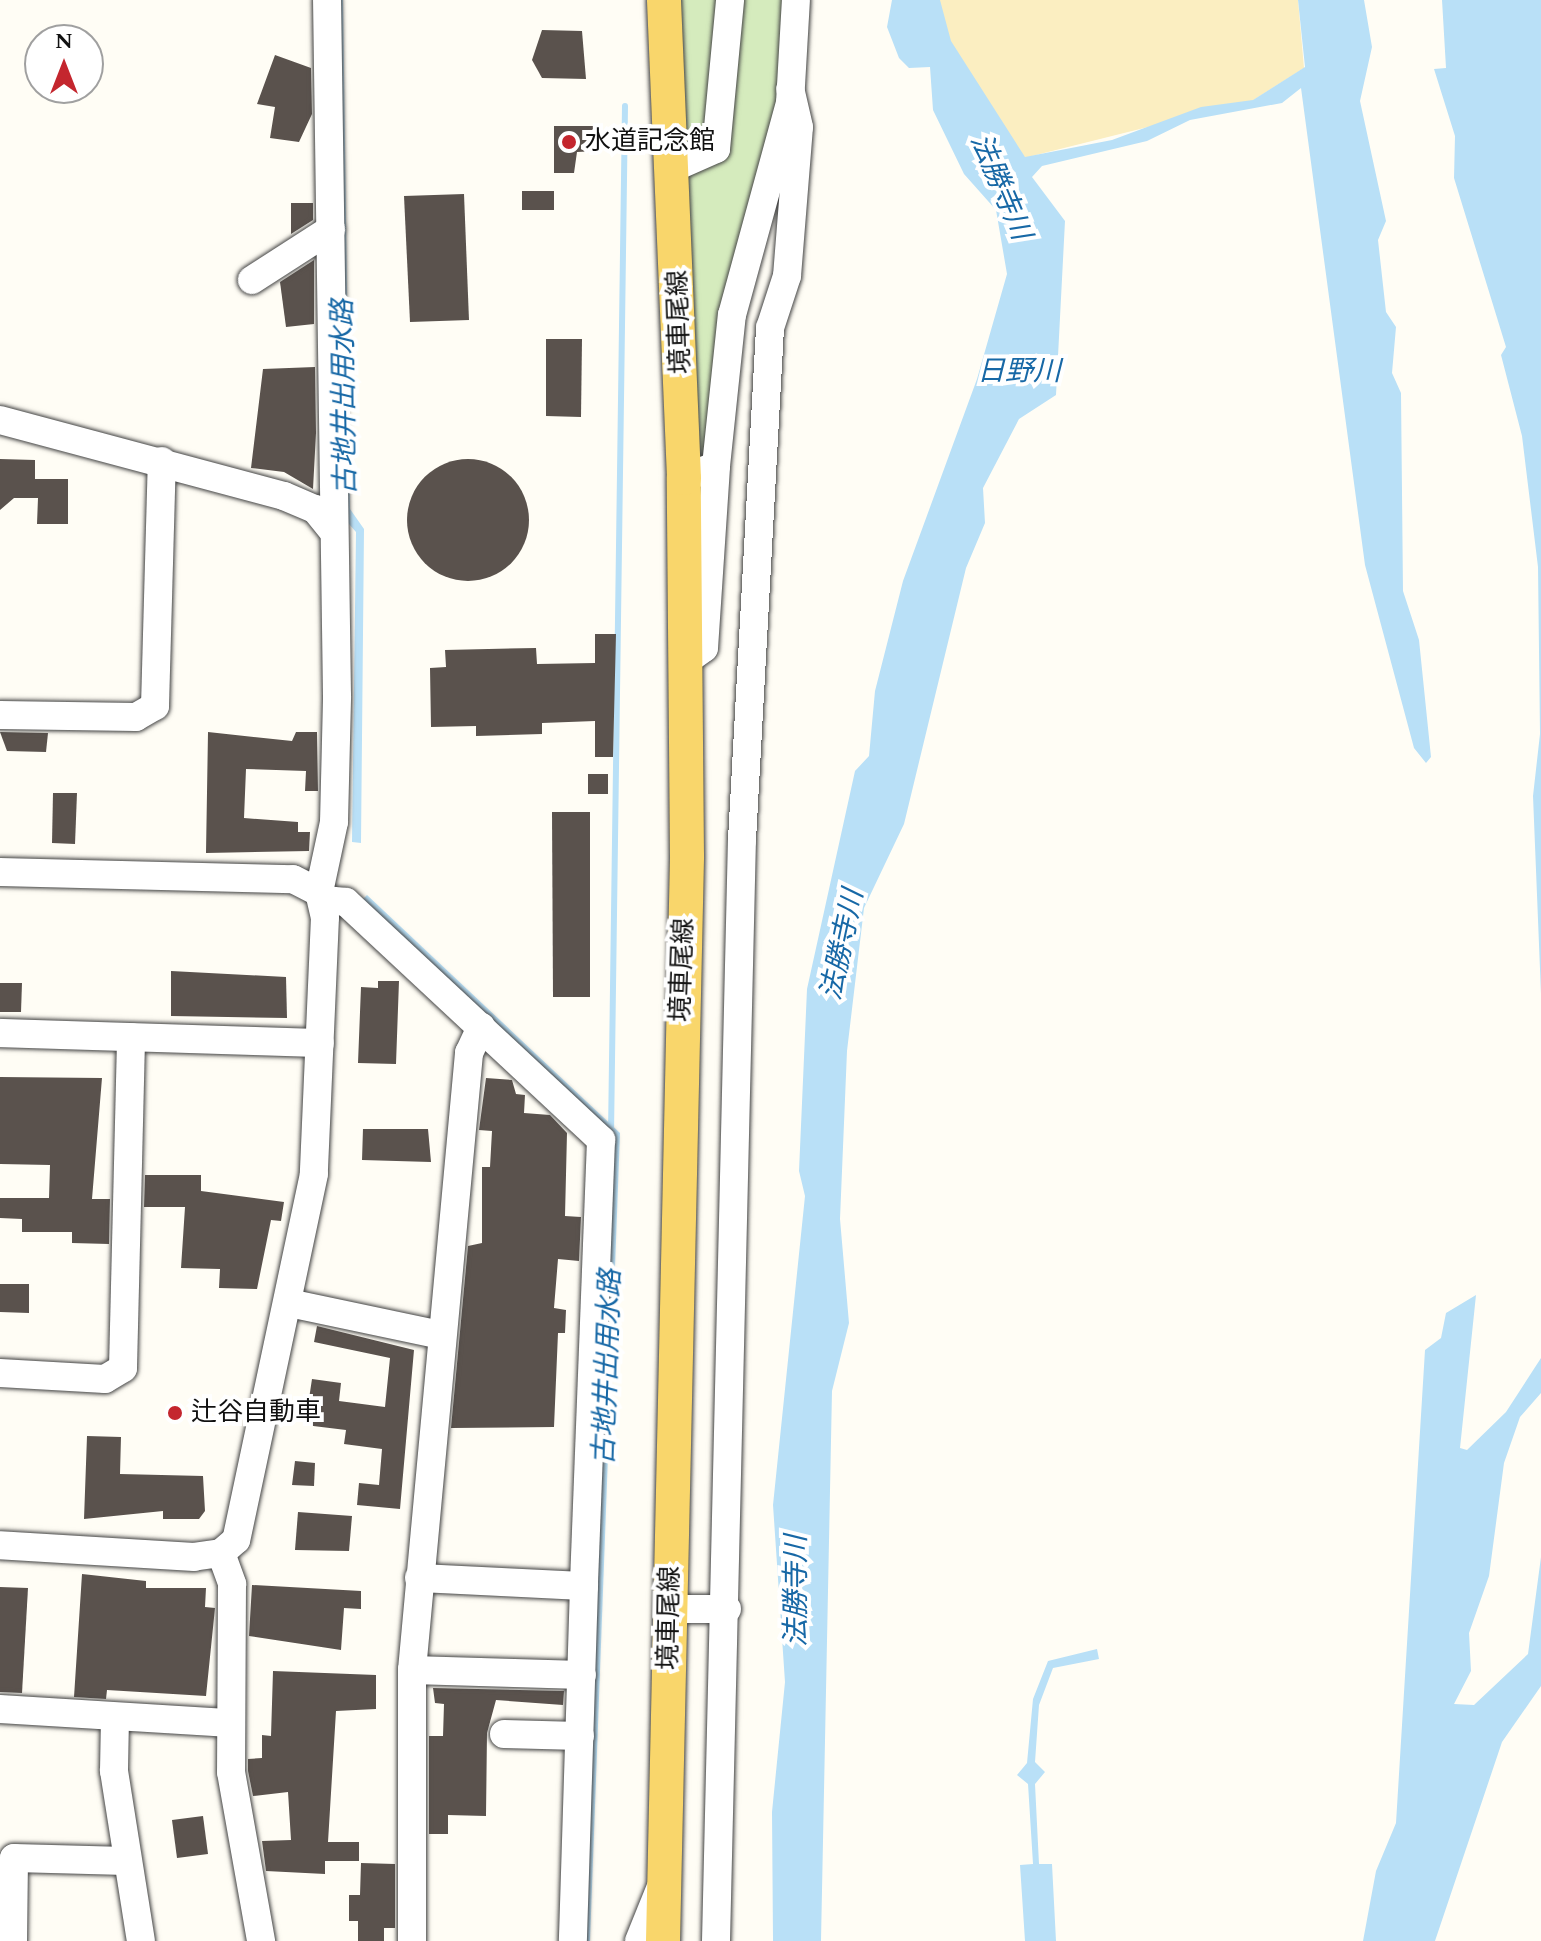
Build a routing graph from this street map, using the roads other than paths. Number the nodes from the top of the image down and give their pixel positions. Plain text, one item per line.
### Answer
1 (327, 0) edge
2 (664, 0) edge
3 (730, 0) edge
4 (796, 0) edge
5 (790, 89) junction
6 (673, 168) junction
7 (331, 229) junction
8 (252, 280) dead end
9 (0, 420) edge
10 (162, 461) junction
11 (716, 466) junction
12 (684, 478) junction
13 (331, 529) junction
14 (686, 661) junction
15 (0, 715) edge
16 (0, 872) edge
17 (322, 896) junction
18 (481, 1027) junction
19 (0, 1033) edge
20 (131, 1037) junction
21 (320, 1043) junction
22 (289, 1303) junction
23 (441, 1335) junction
24 (0, 1373) edge
25 (0, 1545) edge
26 (221, 1553) junction
27 (419, 1578) junction
28 (584, 1586) junction
29 (670, 1609) junction
30 (727, 1609) junction
31 (412, 1670) junction
32 (582, 1675) junction
33 (0, 1709) edge
34 (115, 1718) junction
35 (227, 1723) junction
36 (504, 1734) dead end
37 (580, 1736) junction
38 (7, 1857) edge
39 (126, 1861) junction
40 (664, 1879) junction
41 (13, 1941) edge
42 (141, 1941) edge
43 (261, 1941) edge
44 (412, 1941) edge
45 (573, 1941) edge
46 (639, 1941) edge
47 (663, 1941) edge
48 (716, 1941) edge

1 - 7 street
2 - 6 main road, 境車尾線
3 - 6 street
4 - 5 street
5 - 11 street
5 - 30 street
6 - 12 main road, 境車尾線
7 - 8 street
7 - 13 street
9 - 10 street
10 - 13 street
10 - 15 street
11 - 12 street
11 - 14 street
12 - 14 main road, 境車尾線
13 - 17 street
14 - 29 main road, 境車尾線
16 - 17 street
17 - 18 street
17 - 21 street
18 - 23 street
18 - 28 street
19 - 20 street
20 - 21 street
20 - 24 street
21 - 22 street
22 - 23 street
22 - 26 street
23 - 27 street
25 - 26 street
26 - 35 street
27 - 28 street
27 - 31 street
28 - 32 street
29 - 30 street
29 - 40 main road, 境車尾線
30 - 48 street
31 - 32 street
31 - 44 street
32 - 37 street
33 - 34 street
34 - 35 street
34 - 39 street
35 - 43 street
36 - 37 street
37 - 45 street
38 - 39 street
38 - 41 street
39 - 42 street
40 - 46 street
40 - 47 main road, 境車尾線

